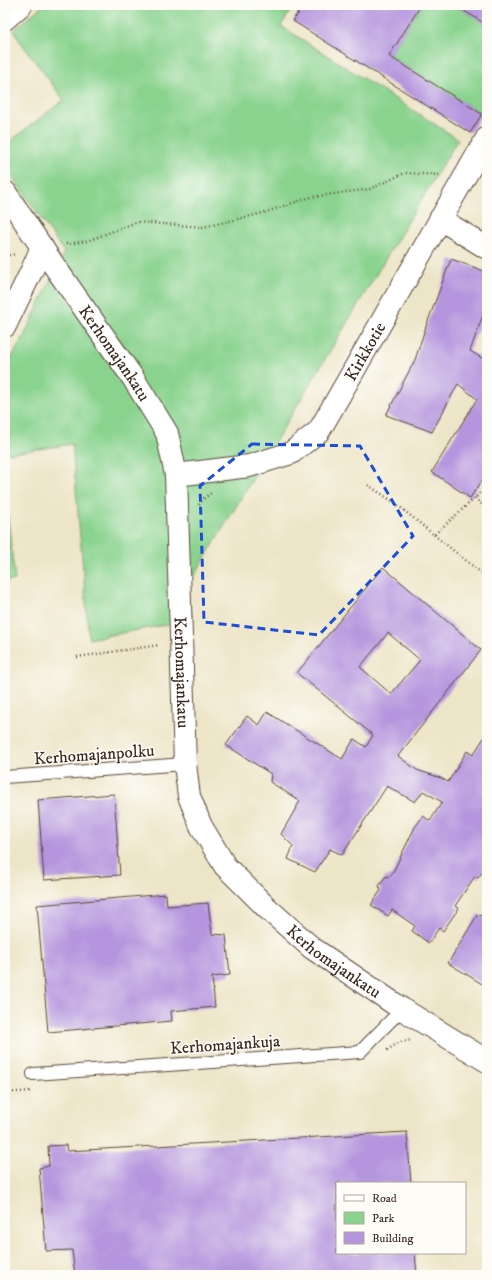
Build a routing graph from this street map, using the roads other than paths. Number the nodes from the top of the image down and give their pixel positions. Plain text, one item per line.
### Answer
1 (21, 5) edge
2 (5, 19) edge
3 (487, 138) edge
4 (5, 192) edge
5 (440, 219) junction
6 (42, 247) junction
7 (487, 248) edge
8 (5, 326) edge
9 (176, 475) junction
10 (185, 764) junction
11 (5, 777) edge
12 (402, 1009) junction
13 (487, 1061) edge
14 (33, 1074) dead end

1 - 2 street
3 - 5 street, Kirkkotie
4 - 6 street, Kerhomajankatu
5 - 7 street
5 - 9 street, Kirkkotie
6 - 8 street
6 - 9 street, Kerhomajankatu
9 - 10 street, Kerhomajankatu
10 - 11 lane, Kerhomajanpolku
10 - 12 street, Kerhomajankatu
12 - 13 street, Kerhomajankatu
12 - 14 lane, Kerhomajankuja

